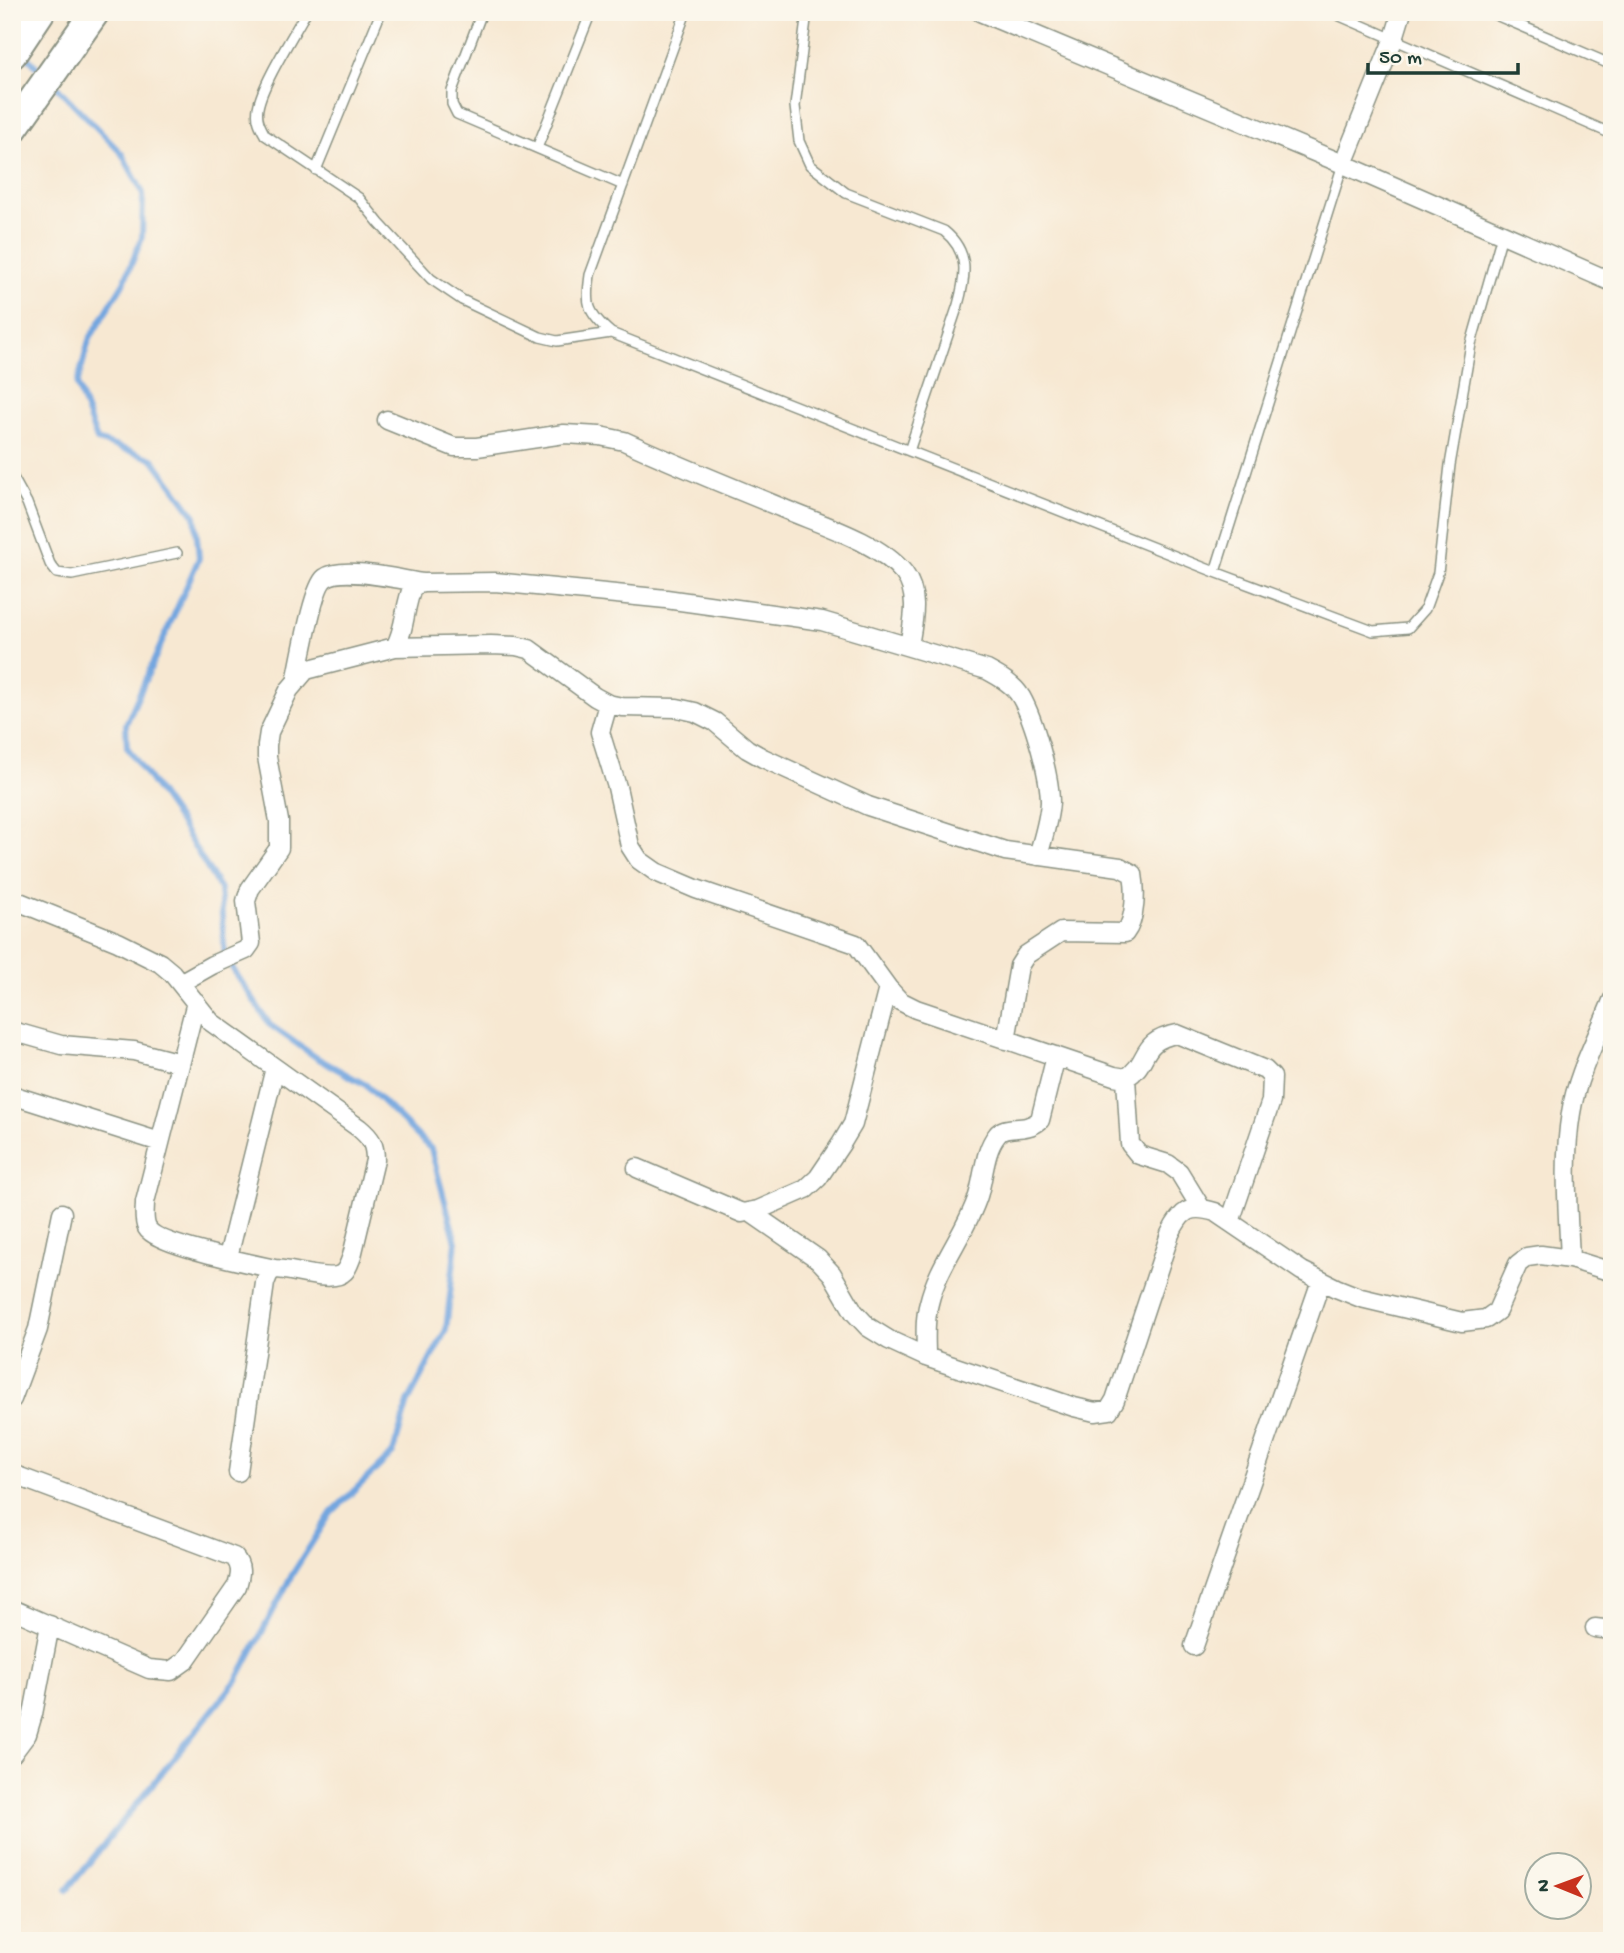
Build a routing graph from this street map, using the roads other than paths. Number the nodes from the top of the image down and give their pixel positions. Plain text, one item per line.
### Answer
1 (40, 12) edge
2 (306, 12) edge
3 (381, 12) edge
4 (482, 12) edge
5 (591, 12) edge
6 (686, 12) edge
7 (807, 12) edge
8 (980, 12) edge
9 (1331, 12) edge
10 (1402, 12) edge
11 (1489, 12) edge
12 (92, 17) edge
13 (1394, 38) junction
14 (12, 54) edge
15 (1612, 65) edge
16 (18, 121) edge
17 (1612, 134) edge
18 (537, 148) junction
19 (1343, 164) junction
20 (316, 170) junction
21 (623, 185) junction
22 (1502, 235) junction
23 (1612, 282) edge
24 (611, 333) junction
25 (387, 420) dead end
26 (909, 451) junction
27 (12, 476) edge
28 (177, 553) dead end
29 (1215, 572) junction
30 (423, 583) junction
31 (909, 646) junction
32 (395, 647) junction
33 (298, 677) junction
34 (608, 704) junction
35 (1038, 856) junction
36 (12, 899) edge
37 (180, 983) junction
38 (888, 988) junction
39 (1612, 1001) edge
40 (195, 1002) junction
41 (12, 1031) edge
42 (1006, 1040) junction
43 (1056, 1056) junction
44 (180, 1063) junction
45 (275, 1068) junction
46 (1126, 1078) junction
47 (12, 1095) edge
48 (160, 1142) junction
49 (637, 1168) dead end
50 (1201, 1208) junction
51 (750, 1212) junction
52 (62, 1213) dead end
53 (1230, 1222) junction
54 (228, 1257) junction
55 (1570, 1259) junction
56 (275, 1269) junction
57 (1612, 1272) edge
58 (1321, 1281) junction
59 (926, 1357) junction
60 (12, 1399) edge
61 (238, 1472) dead end
62 (12, 1474) edge
63 (12, 1609) edge
64 (50, 1625) junction
65 (1194, 1646) dead end
66 (20, 1731) edge
67 (12, 1754) edge

1 - 14 main road
2 - 20 lane
3 - 20 lane
4 - 18 lane
5 - 18 lane
6 - 21 lane
7 - 26 lane
8 - 19 street
9 - 13 lane
10 - 13 street
11 - 15 lane
12 - 16 main road
13 - 17 lane
13 - 19 street
18 - 21 lane
19 - 22 street
19 - 29 lane
20 - 24 lane
21 - 24 lane
22 - 23 street
22 - 29 lane
24 - 26 lane
25 - 31 street
26 - 29 lane
27 - 28 lane
30 - 31 street
30 - 32 street
30 - 33 street
31 - 35 street
32 - 33 street
32 - 34 street
33 - 37 street
34 - 35 street
34 - 38 street
35 - 42 street
36 - 37 street
37 - 40 street
38 - 42 street
38 - 51 street
39 - 55 street
40 - 44 street
40 - 45 street
41 - 44 street
42 - 43 street
43 - 46 street
43 - 59 street
44 - 48 street
45 - 54 street
45 - 56 street
46 - 50 street
46 - 53 street
47 - 48 street
48 - 54 street
49 - 51 street
50 - 53 street
50 - 59 street
51 - 59 street
52 - 60 street
53 - 58 street
54 - 56 street
55 - 57 street
55 - 58 street
56 - 61 street
58 - 65 street
62 - 64 street
63 - 64 street
64 - 66 street
66 - 67 street

